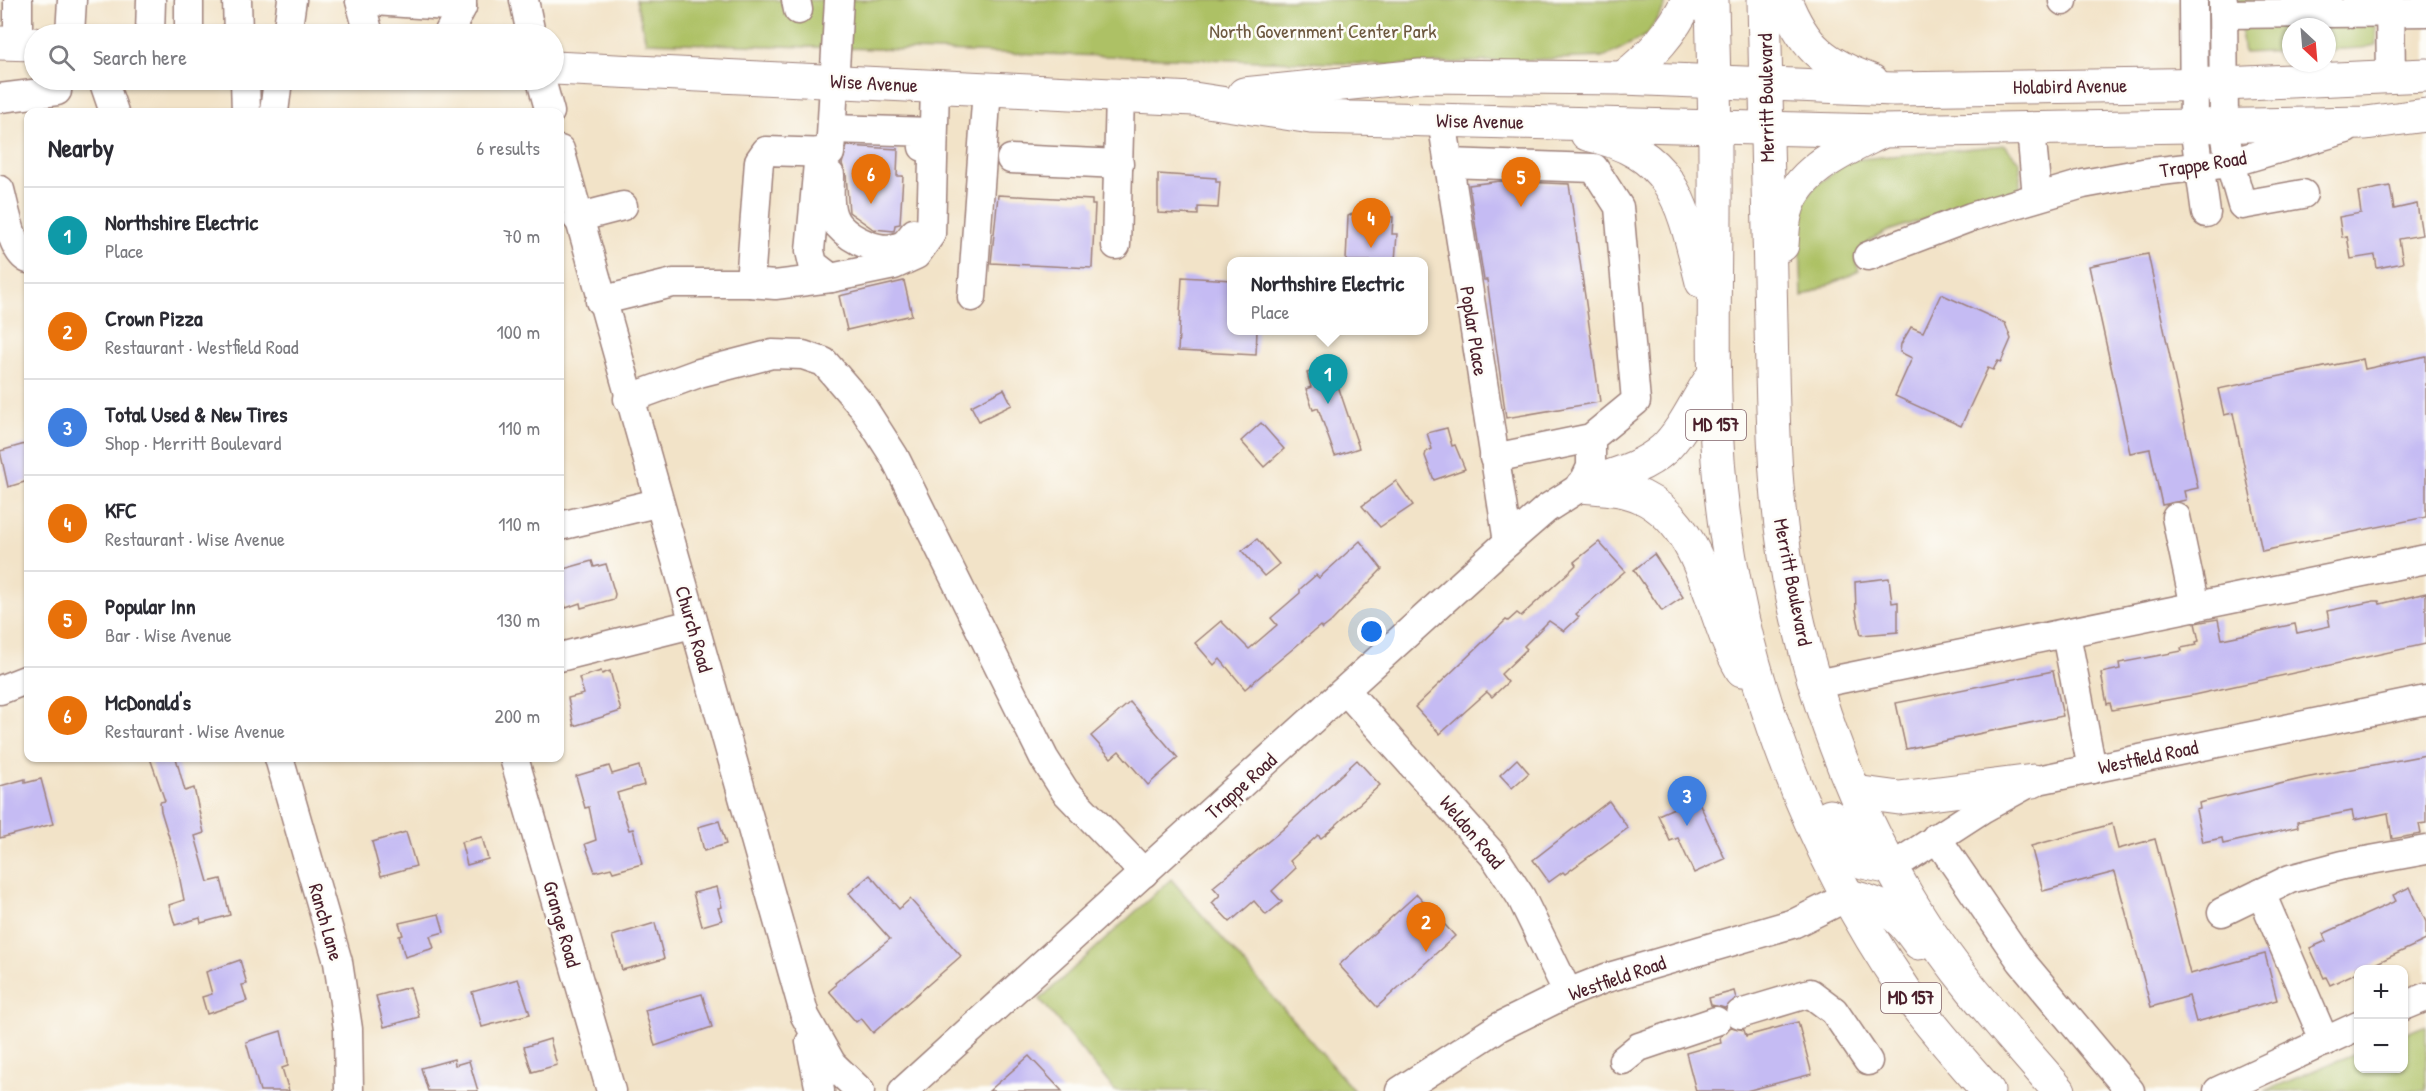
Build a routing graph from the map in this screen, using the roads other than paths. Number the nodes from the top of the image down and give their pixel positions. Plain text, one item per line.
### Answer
1 (72, 0) edge
2 (151, 0) edge
3 (189, 0) edge
4 (237, 0) edge
5 (292, 0) edge
6 (524, 0) edge
7 (838, 0) edge
8 (1688, 0) edge
9 (1712, 0) edge
10 (1764, 0) edge
11 (1785, 0) edge
12 (2193, 0) edge
13 (12, 1) edge
14 (372, 1) edge
15 (420, 2) edge
16 (462, 4) edge
17 (2269, 6) edge
18 (2223, 7) edge
19 (2345, 7) edge
20 (2390, 7) edge
21 (2426, 12) edge
22 (71, 24) edge
23 (150, 24) edge
24 (189, 24) edge
25 (238, 24) edge
26 (288, 24) edge
27 (370, 24) edge
28 (453, 24) edge
29 (529, 24) edge
30 (17, 43) edge
31 (564, 68) edge
32 (2426, 75) edge
33 (1623, 78) junction
34 (2391, 78) junction
35 (836, 81) junction
36 (1714, 82) junction
37 (1766, 84) junction
38 (2192, 84) junction
39 (2224, 84) junction
40 (935, 87) junction
41 (987, 89) junction
42 (1893, 89) junction
43 (106, 90) edge
44 (245, 90) edge
45 (277, 90) edge
46 (544, 90) edge
47 (58, 94) edge
48 (1120, 95) junction
49 (0, 98) edge
50 (1194, 99) junction
51 (113, 108) edge
52 (246, 108) edge
53 (274, 108) edge
54 (549, 108) edge
55 (2426, 114) edge
56 (1442, 120) junction
57 (1530, 123) junction
58 (2366, 123) junction
59 (2209, 126) junction
60 (1715, 128) junction
61 (1767, 129) junction
62 (2031, 129) junction
63 (1882, 131) junction
64 (932, 132) junction
65 (827, 145) junction
66 (1011, 159) dead end
67 (1448, 163) junction
68 (2230, 163) junction
69 (1119, 164) junction
70 (564, 166) edge
71 (2198, 166) junction
72 (0, 190) edge
73 (2303, 194) dead end
74 (2037, 197) junction
75 (623, 207) dead end
76 (2206, 213) dead end
77 (577, 218) junction
78 (1116, 244) dead end
79 (1868, 256) dead end
80 (24, 257) edge
81 (831, 278) junction
82 (750, 283) junction
83 (972, 297) dead end
84 (600, 301) junction
85 (1713, 328) junction
86 (1772, 336) junction
87 (1714, 374) junction
88 (628, 399) junction
89 (1591, 438) junction
90 (1494, 458) junction
91 (1582, 486) junction
92 (657, 503) junction
93 (2175, 517) dead end
94 (564, 525) edge
95 (1508, 543) junction
96 (2426, 559) edge
97 (2195, 607) junction
98 (692, 624) junction
99 (2066, 634) junction
100 (564, 656) edge
101 (24, 681) edge
102 (1815, 684) junction
103 (0, 690) edge
104 (1346, 691) junction
105 (2426, 700) edge
106 (1769, 716) junction
107 (280, 762) edge
108 (515, 762) edge
109 (2092, 769) junction
110 (2033, 781) junction
111 (1855, 792) junction
112 (1936, 837) junction
113 (2426, 849) edge
114 (1892, 867) junction
115 (1144, 873) junction
116 (2261, 893) junction
117 (1848, 896) junction
118 (2222, 912) dead end
119 (1568, 993) junction
120 (2426, 997) edge
121 (2408, 1004) edge
122 (1986, 1007) junction
123 (805, 1016) junction
124 (2354, 1028) edge
125 (2325, 1042) junction
126 (1623, 1060) dead end
127 (1868, 1062) dead end
128 (349, 1091) edge
129 (611, 1091) edge
130 (820, 1091) edge
131 (860, 1091) edge
132 (903, 1091) edge
133 (1400, 1091) edge
134 (1988, 1091) edge
135 (2059, 1091) edge
136 (2130, 1091) edge
137 (2218, 1091) edge

1 - 22 street
2 - 23 street
3 - 24 street
4 - 25 street
5 - 26 street
6 - 29 street
7 - 35 street
8 - 33 main road
9 - 36 main road, MD 157
10 - 37 main road, Merritt Boulevard / MD 157
11 - 42 main road
12 - 38 street
13 - 30 street
14 - 15 street
14 - 27 street
15 - 16 street
16 - 28 street
17 - 18 street
17 - 19 street
18 - 39 street
19 - 20 street
20 - 21 street
20 - 34 street
31 - 35 main road, Wise Avenue
32 - 34 main road, Holabird Avenue
33 - 36 main road, Wise Avenue
33 - 50 main road, Wise Avenue
34 - 39 main road, Holabird Avenue
35 - 40 main road, Wise Avenue
35 - 65 street
36 - 37 main road, Holabird Avenue
36 - 60 main road, MD 157
37 - 42 main road, Holabird Avenue
37 - 61 main road, Merritt Boulevard / MD 157
38 - 39 main road, Holabird Avenue
38 - 42 main road, Holabird Avenue
38 - 59 street
39 - 59 street
40 - 41 main road, Wise Avenue
40 - 64 street
41 - 48 main road, Wise Avenue
41 - 83 street
43 - 51 street
44 - 52 street
45 - 53 street
46 - 54 street
47 - 49 street
48 - 50 main road, Wise Avenue
48 - 69 street
50 - 56 main road, Wise Avenue
55 - 58 main road
56 - 57 main road, Wise Avenue
56 - 67 street, Poplar Place
57 - 60 main road, Wise Avenue
57 - 85 main road
58 - 59 main road
58 - 68 street, Trappe Road
59 - 62 main road
59 - 68 street
59 - 71 street
60 - 61 main road, Wise Avenue
60 - 85 main road, MD 157
61 - 63 main road
61 - 86 main road, Merritt Boulevard / MD 157
62 - 63 main road
62 - 74 street
63 - 86 main road
64 - 65 street
64 - 65 street
64 - 81 street
65 - 81 street
65 - 82 street
66 - 69 street
67 - 89 street
67 - 90 street, Poplar Place
68 - 71 street, Trappe Road
68 - 73 street
69 - 78 street
70 - 77 street, Church Road
71 - 74 street, Trappe Road
71 - 76 street
72 - 80 street
74 - 79 street, Trappe Road
75 - 77 street
77 - 84 street, Church Road
81 - 82 street
82 - 84 street
84 - 88 street, Church Road
85 - 87 main road, MD 157
86 - 102 main road, Merritt Boulevard / MD 157
87 - 91 main road
87 - 106 main road, MD 157
88 - 92 street, Church Road
88 - 115 street
89 - 90 street
89 - 91 street
90 - 95 street, Poplar Place
91 - 95 street, Trappe Road
91 - 106 main road
92 - 94 street
92 - 98 street, Church Road
93 - 97 street
95 - 104 street, Trappe Road
96 - 97 street
97 - 99 street
98 - 100 street
98 - 123 street, Church Road
99 - 102 street
99 - 109 street
101 - 103 street
102 - 111 main road, Merritt Boulevard / MD 157
104 - 115 street, Trappe Road
104 - 119 street, Weldon Road
105 - 109 street, Westfield Road
106 - 114 main road
106 - 117 main road, MD 157
107 - 128 street, Ranch Lane
108 - 129 street, Grange Road
109 - 110 street, Westfield Road
110 - 111 main road
110 - 112 street, Westfield Road
111 - 114 main road, Merritt Boulevard / MD 157
112 - 114 street, Westfield Road
112 - 136 street
113 - 116 street
114 - 122 main road, Merritt Boulevard / MD 157
115 - 132 street, Trappe Road
116 - 118 street
116 - 125 street
117 - 119 street, Westfield Road
117 - 122 main road
117 - 134 main road, MD 157
119 - 133 street, Westfield Road
120 - 121 street
122 - 135 main road, Merritt Boulevard / MD 157
123 - 130 street
123 - 131 street, Church Road
124 - 125 street
125 - 137 street
126 - 127 street

